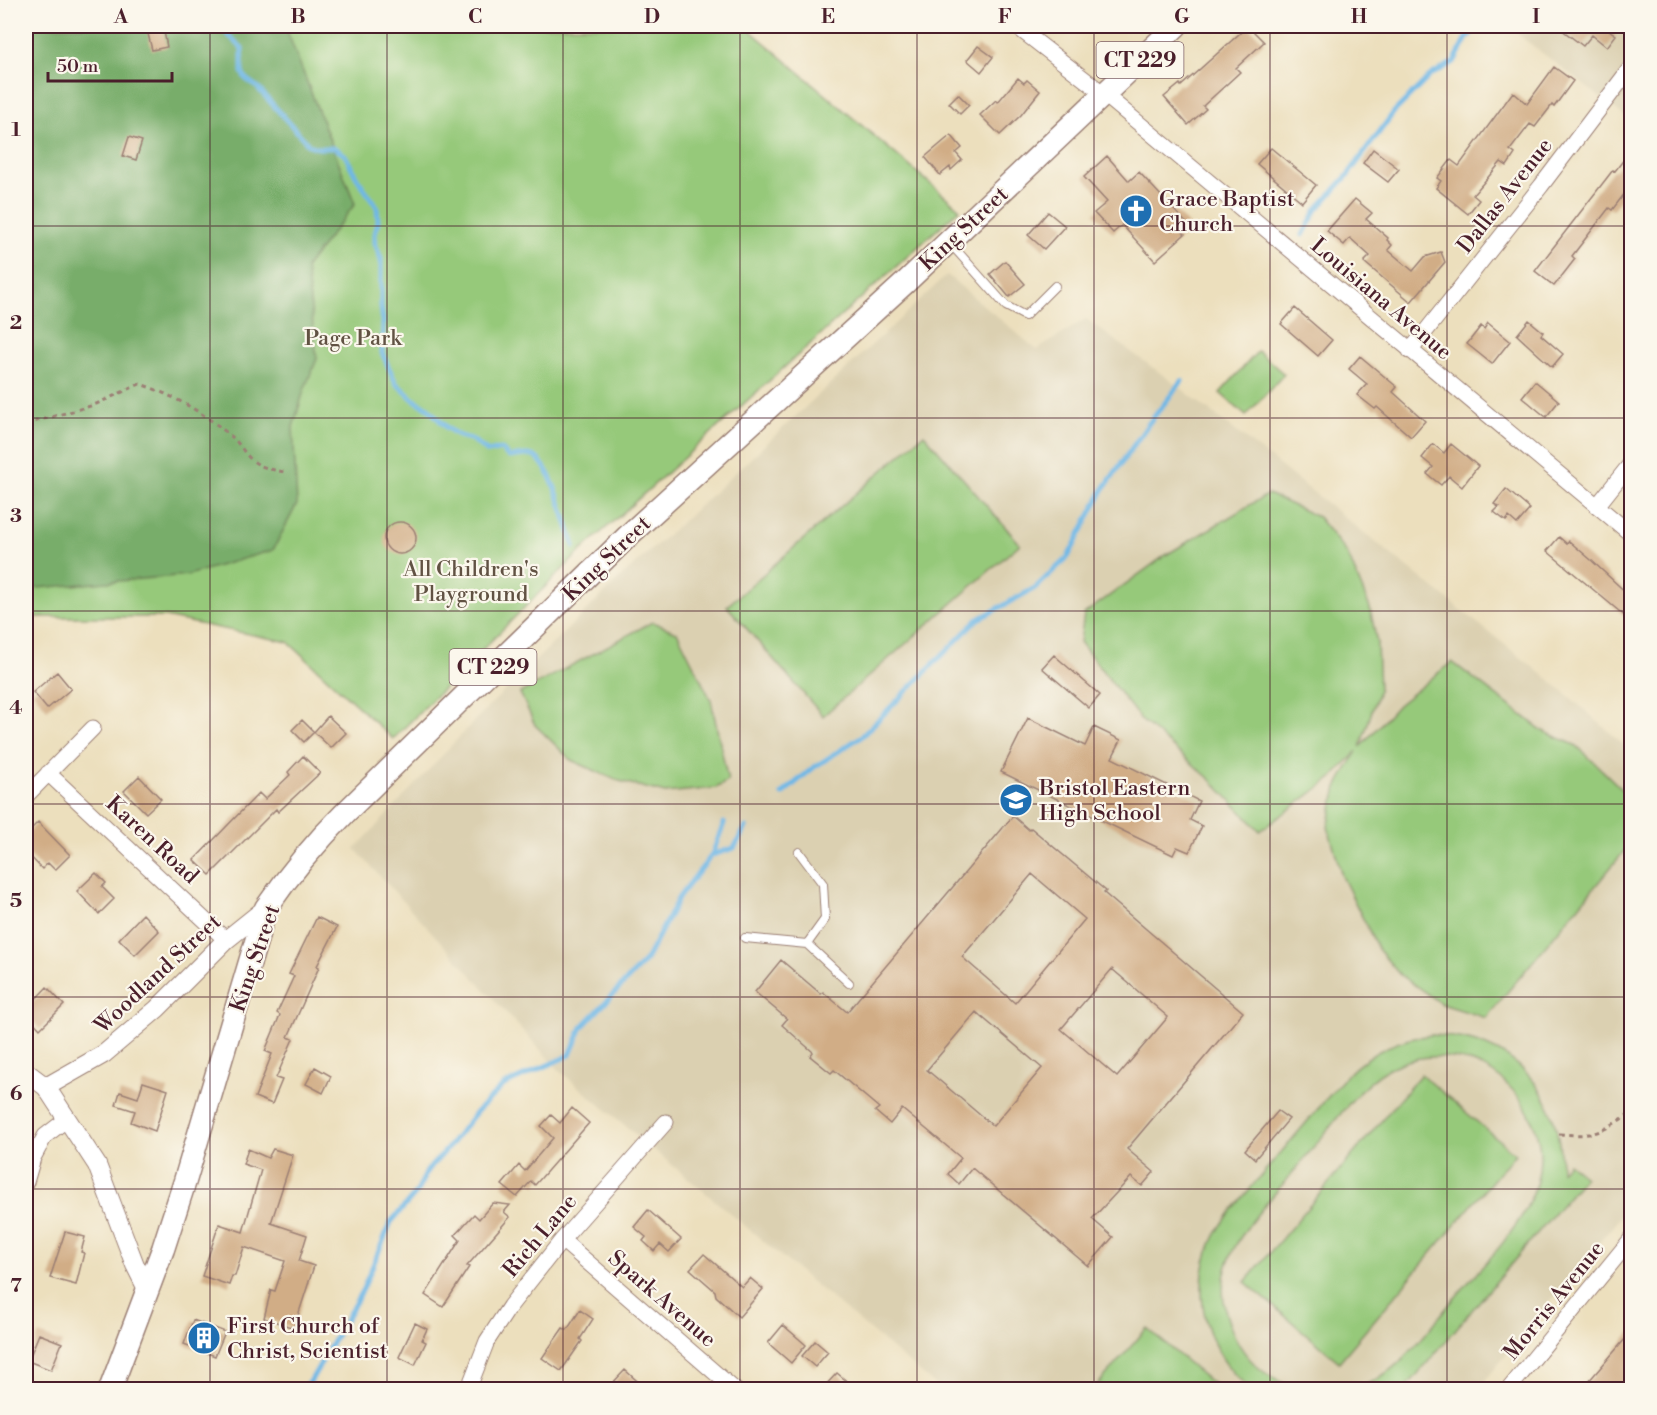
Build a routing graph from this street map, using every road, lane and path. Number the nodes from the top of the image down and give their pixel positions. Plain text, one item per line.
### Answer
1 (1016, 26) edge
2 (1176, 26) edge
3 (1632, 66) edge
4 (1105, 95) junction
5 (949, 242) junction
6 (1055, 286) dead end
7 (1410, 351) junction
8 (26, 424) edge
9 (1632, 462) edge
10 (284, 472) dead end
11 (1597, 506) junction
12 (1632, 535) edge
13 (93, 728) dead end
14 (48, 773) junction
15 (26, 796) edge
16 (799, 852) dead end
17 (266, 908) junction
18 (745, 938) dead end
19 (226, 940) junction
20 (807, 944) junction
21 (849, 983) dead end
22 (26, 1071) edge
23 (46, 1087) junction
24 (1632, 1112) edge
25 (67, 1119) junction
26 (666, 1122) dead end
27 (1559, 1134) dead end
28 (26, 1182) edge
29 (1632, 1238) edge
30 (562, 1240) junction
31 (147, 1289) junction
32 (110, 1389) edge
33 (468, 1389) edge
34 (735, 1389) edge
35 (1508, 1389) edge

1 - 4 street, Louisiana Avenue
2 - 4 main road, King Street / CT 229
3 - 7 street, Dallas Avenue
4 - 5 main road, King Street / CT 229
4 - 7 street, Louisiana Avenue
5 - 6 lane
5 - 17 main road, King Street / CT 229
7 - 11 street, Louisiana Avenue
8 - 10 path
9 - 11 street
11 - 12 street, Louisiana Avenue
13 - 14 street
14 - 15 street
14 - 19 street, Karen Road
16 - 20 lane
17 - 19 street, Woodland Street
17 - 31 main road, King Street / CT 229
18 - 20 lane
19 - 23 street, Woodland Street
20 - 21 lane
22 - 23 street
23 - 25 street
24 - 27 path
25 - 28 street
25 - 31 street
26 - 30 street, Rich Lane
29 - 35 street, Morris Avenue
30 - 33 street, Rich Lane
30 - 34 street, Spark Avenue
31 - 32 main road, King Street / CT 229

